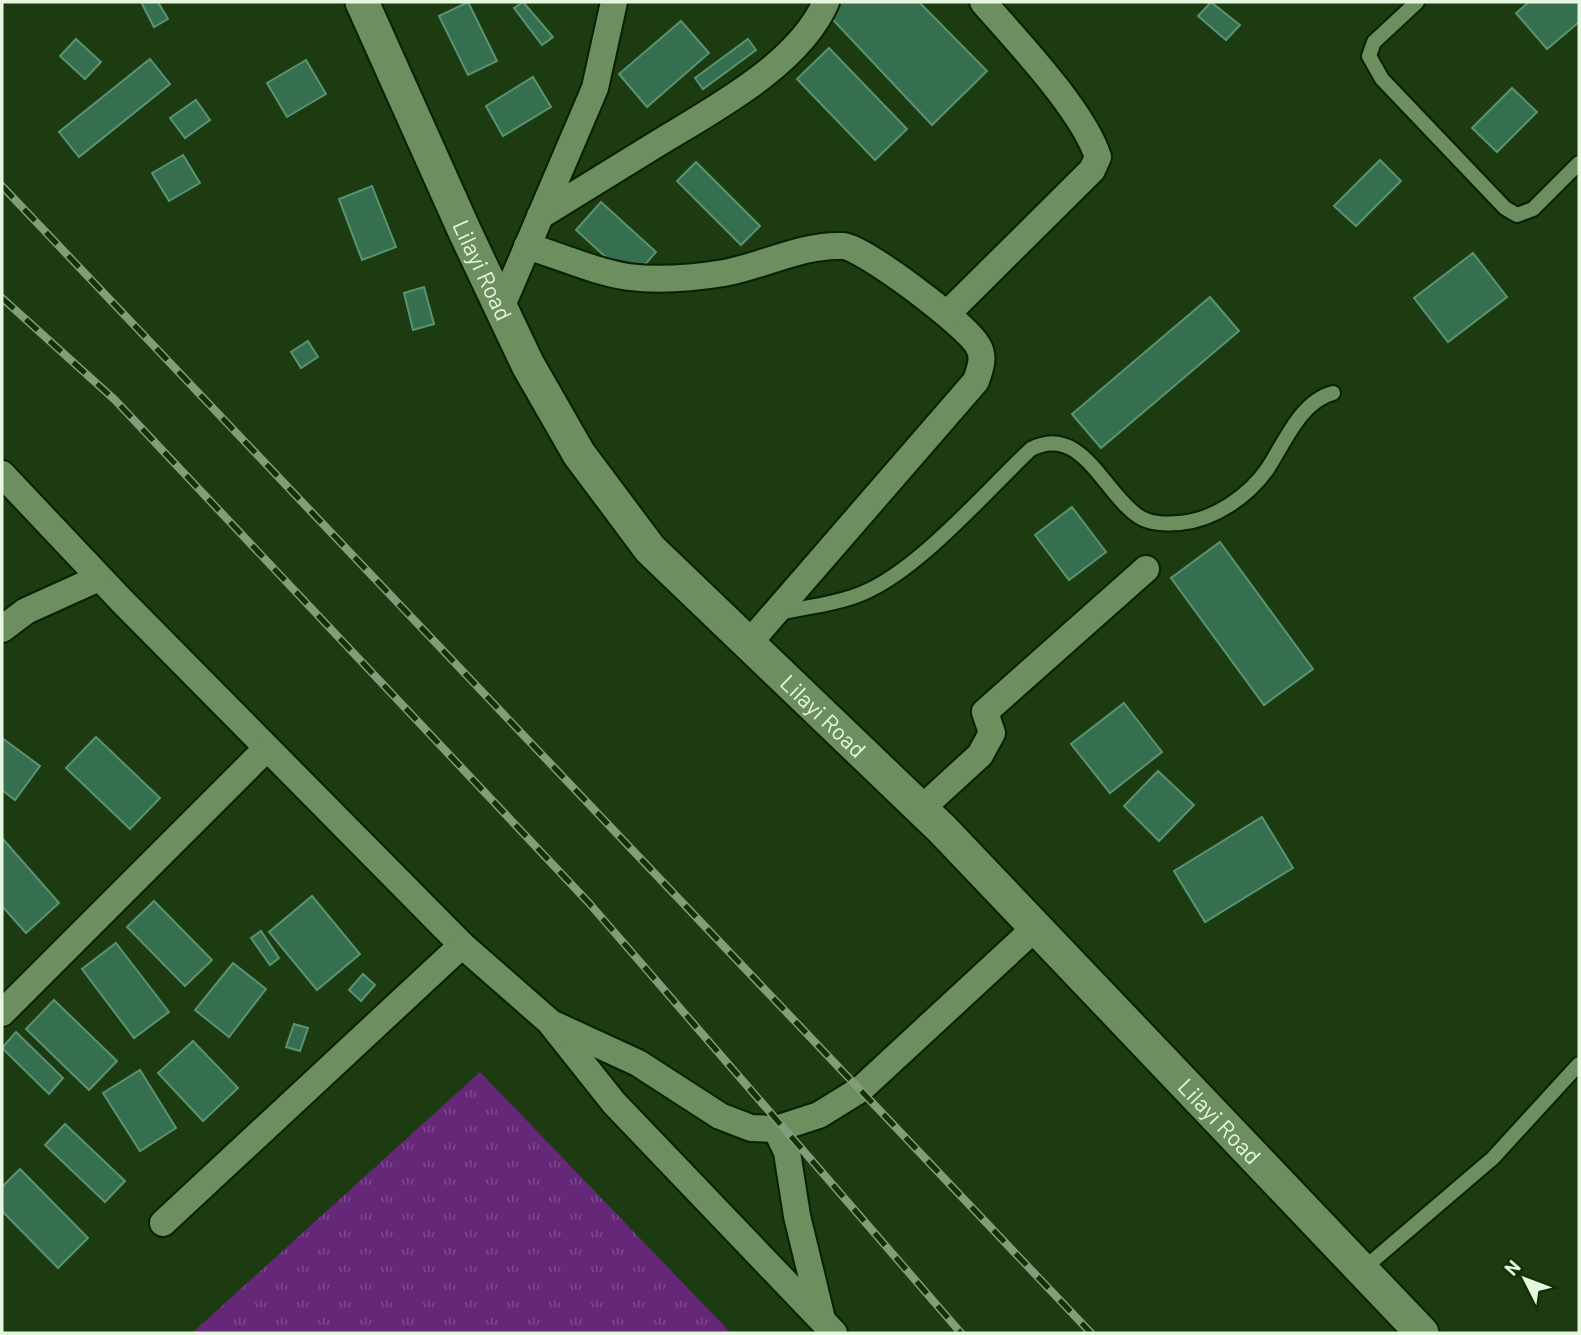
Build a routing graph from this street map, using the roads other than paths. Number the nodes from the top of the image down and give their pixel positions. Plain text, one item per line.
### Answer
1 (362, 2) edge
2 (614, 2) edge
3 (826, 2) edge
4 (983, 2) edge
5 (1417, 2) edge
6 (1579, 163) edge
7 (540, 216) junction
8 (527, 246) junction
9 (501, 308) junction
10 (947, 314) junction
11 (1333, 393) dead end
12 (2, 474) edge
13 (1146, 569) dead end
14 (99, 578) junction
15 (774, 615) junction
16 (2, 629) edge
17 (749, 643) junction
18 (267, 748) junction
19 (921, 809) junction
20 (1035, 928) junction
21 (463, 945) junction
22 (2, 1013) edge
23 (551, 1023) junction
24 (1579, 1064) edge
25 (776, 1129) junction
26 (163, 1223) dead end
27 (1362, 1270) junction
28 (828, 1327) edge
29 (1422, 1333) edge

1 - 9 street, Lilayi Road
2 - 7 street
3 - 7 street
4 - 10 street
5 - 6 lane
7 - 8 street
8 - 9 street
8 - 10 street
9 - 17 street, Lilayi Road
10 - 15 street
11 - 15 lane
12 - 14 street
13 - 19 street
14 - 16 street
14 - 18 street
15 - 17 street
17 - 19 street, Lilayi Road
18 - 21 street
18 - 22 street
19 - 20 street, Lilayi Road
20 - 25 street
20 - 27 street, Lilayi Road
21 - 23 street
21 - 26 street
23 - 25 street
23 - 28 street
24 - 27 lane
25 - 28 street
27 - 29 street, Lilayi Road

